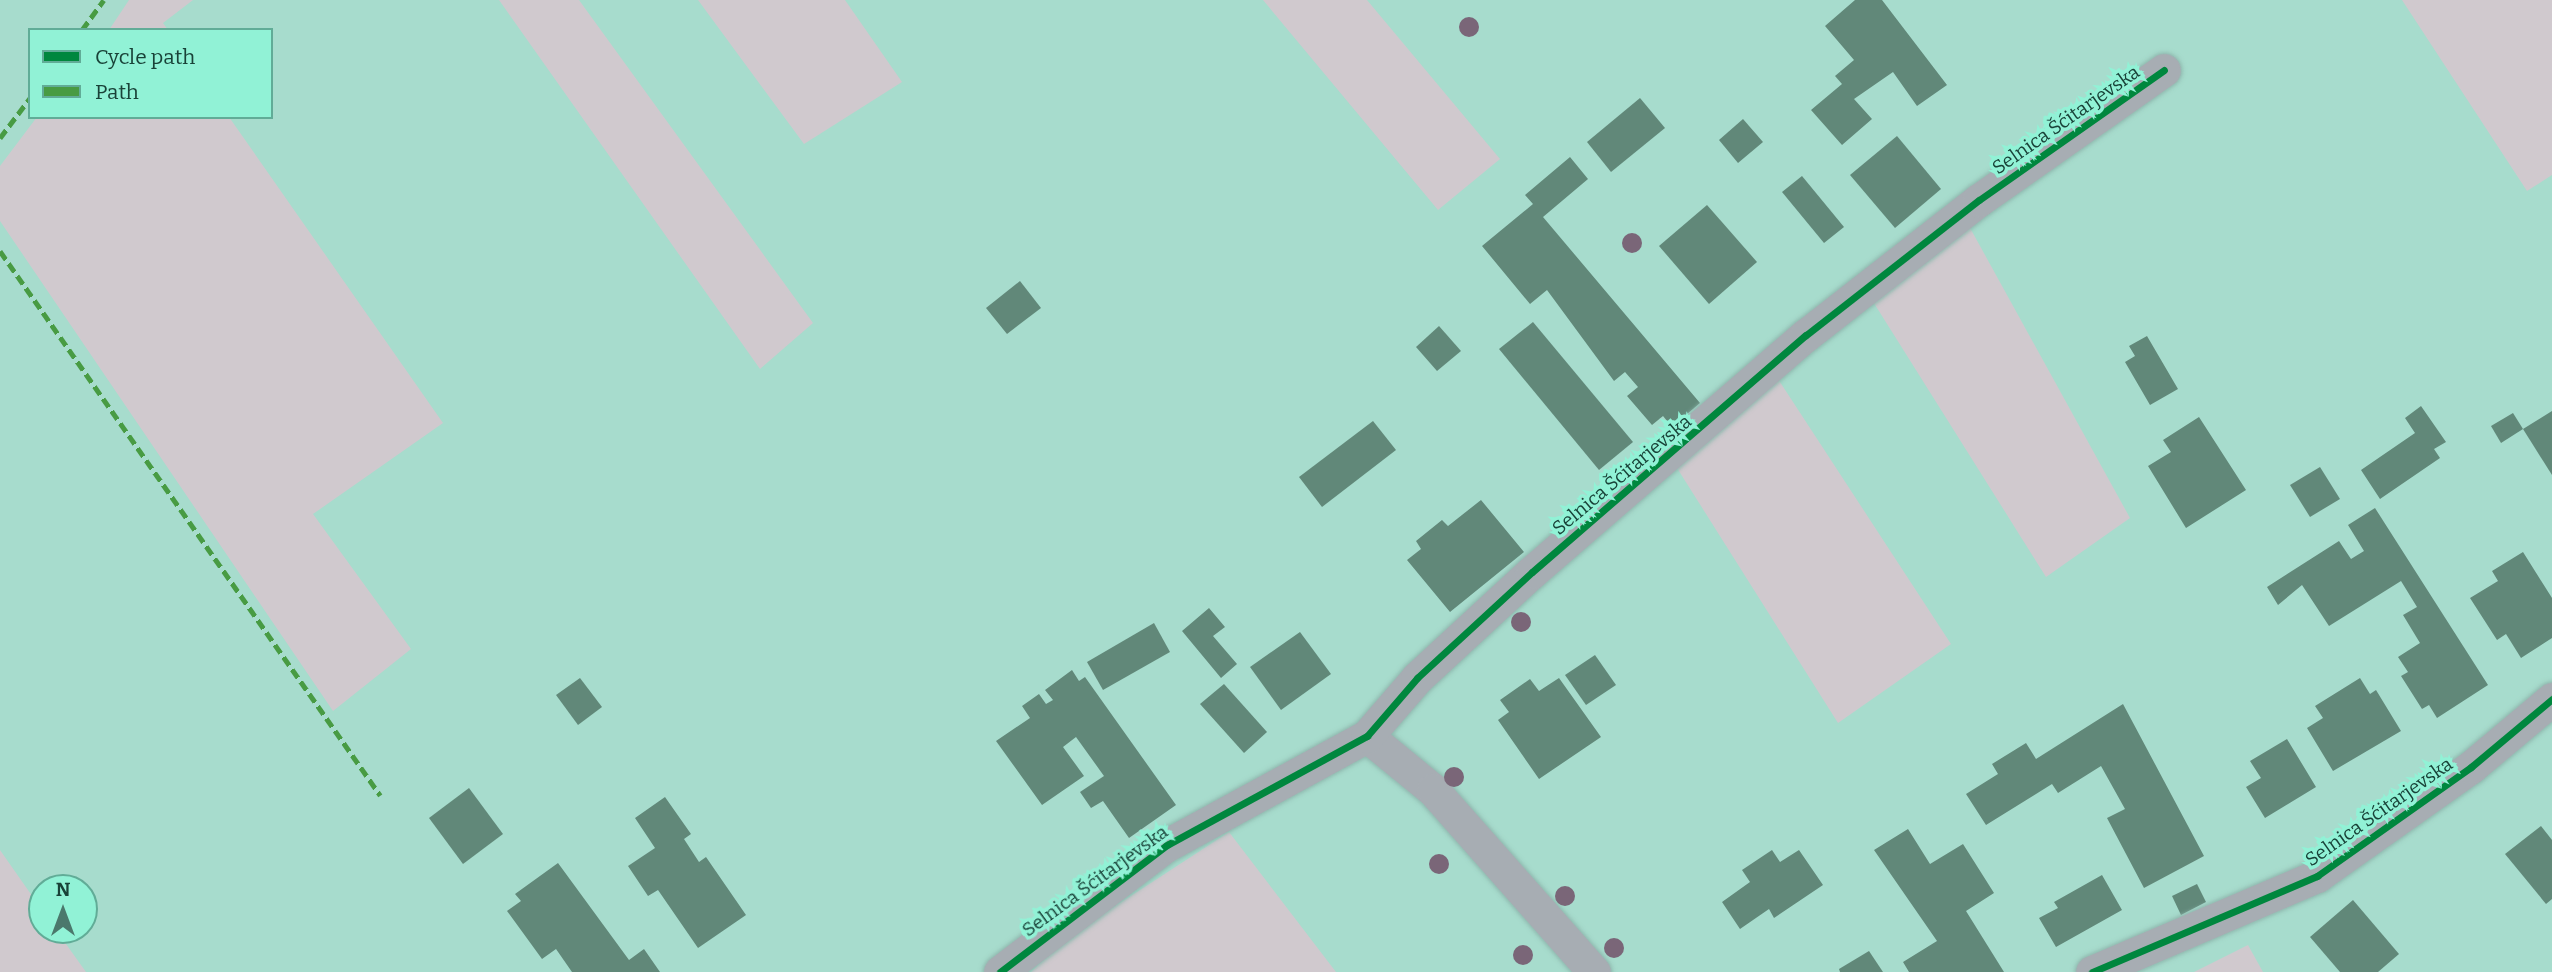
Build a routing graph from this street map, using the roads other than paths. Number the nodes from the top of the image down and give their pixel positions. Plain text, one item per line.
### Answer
1 (2164, 70) dead end
2 (2552, 699) edge
3 (1367, 736) junction
4 (1000, 972) edge
5 (1594, 972) edge
6 (2092, 972) edge

1 - 3 street, Selnica Šćitarjevska
2 - 6 street, Selnica Šćitarjevska
3 - 4 street, Selnica Šćitarjevska
3 - 5 street

